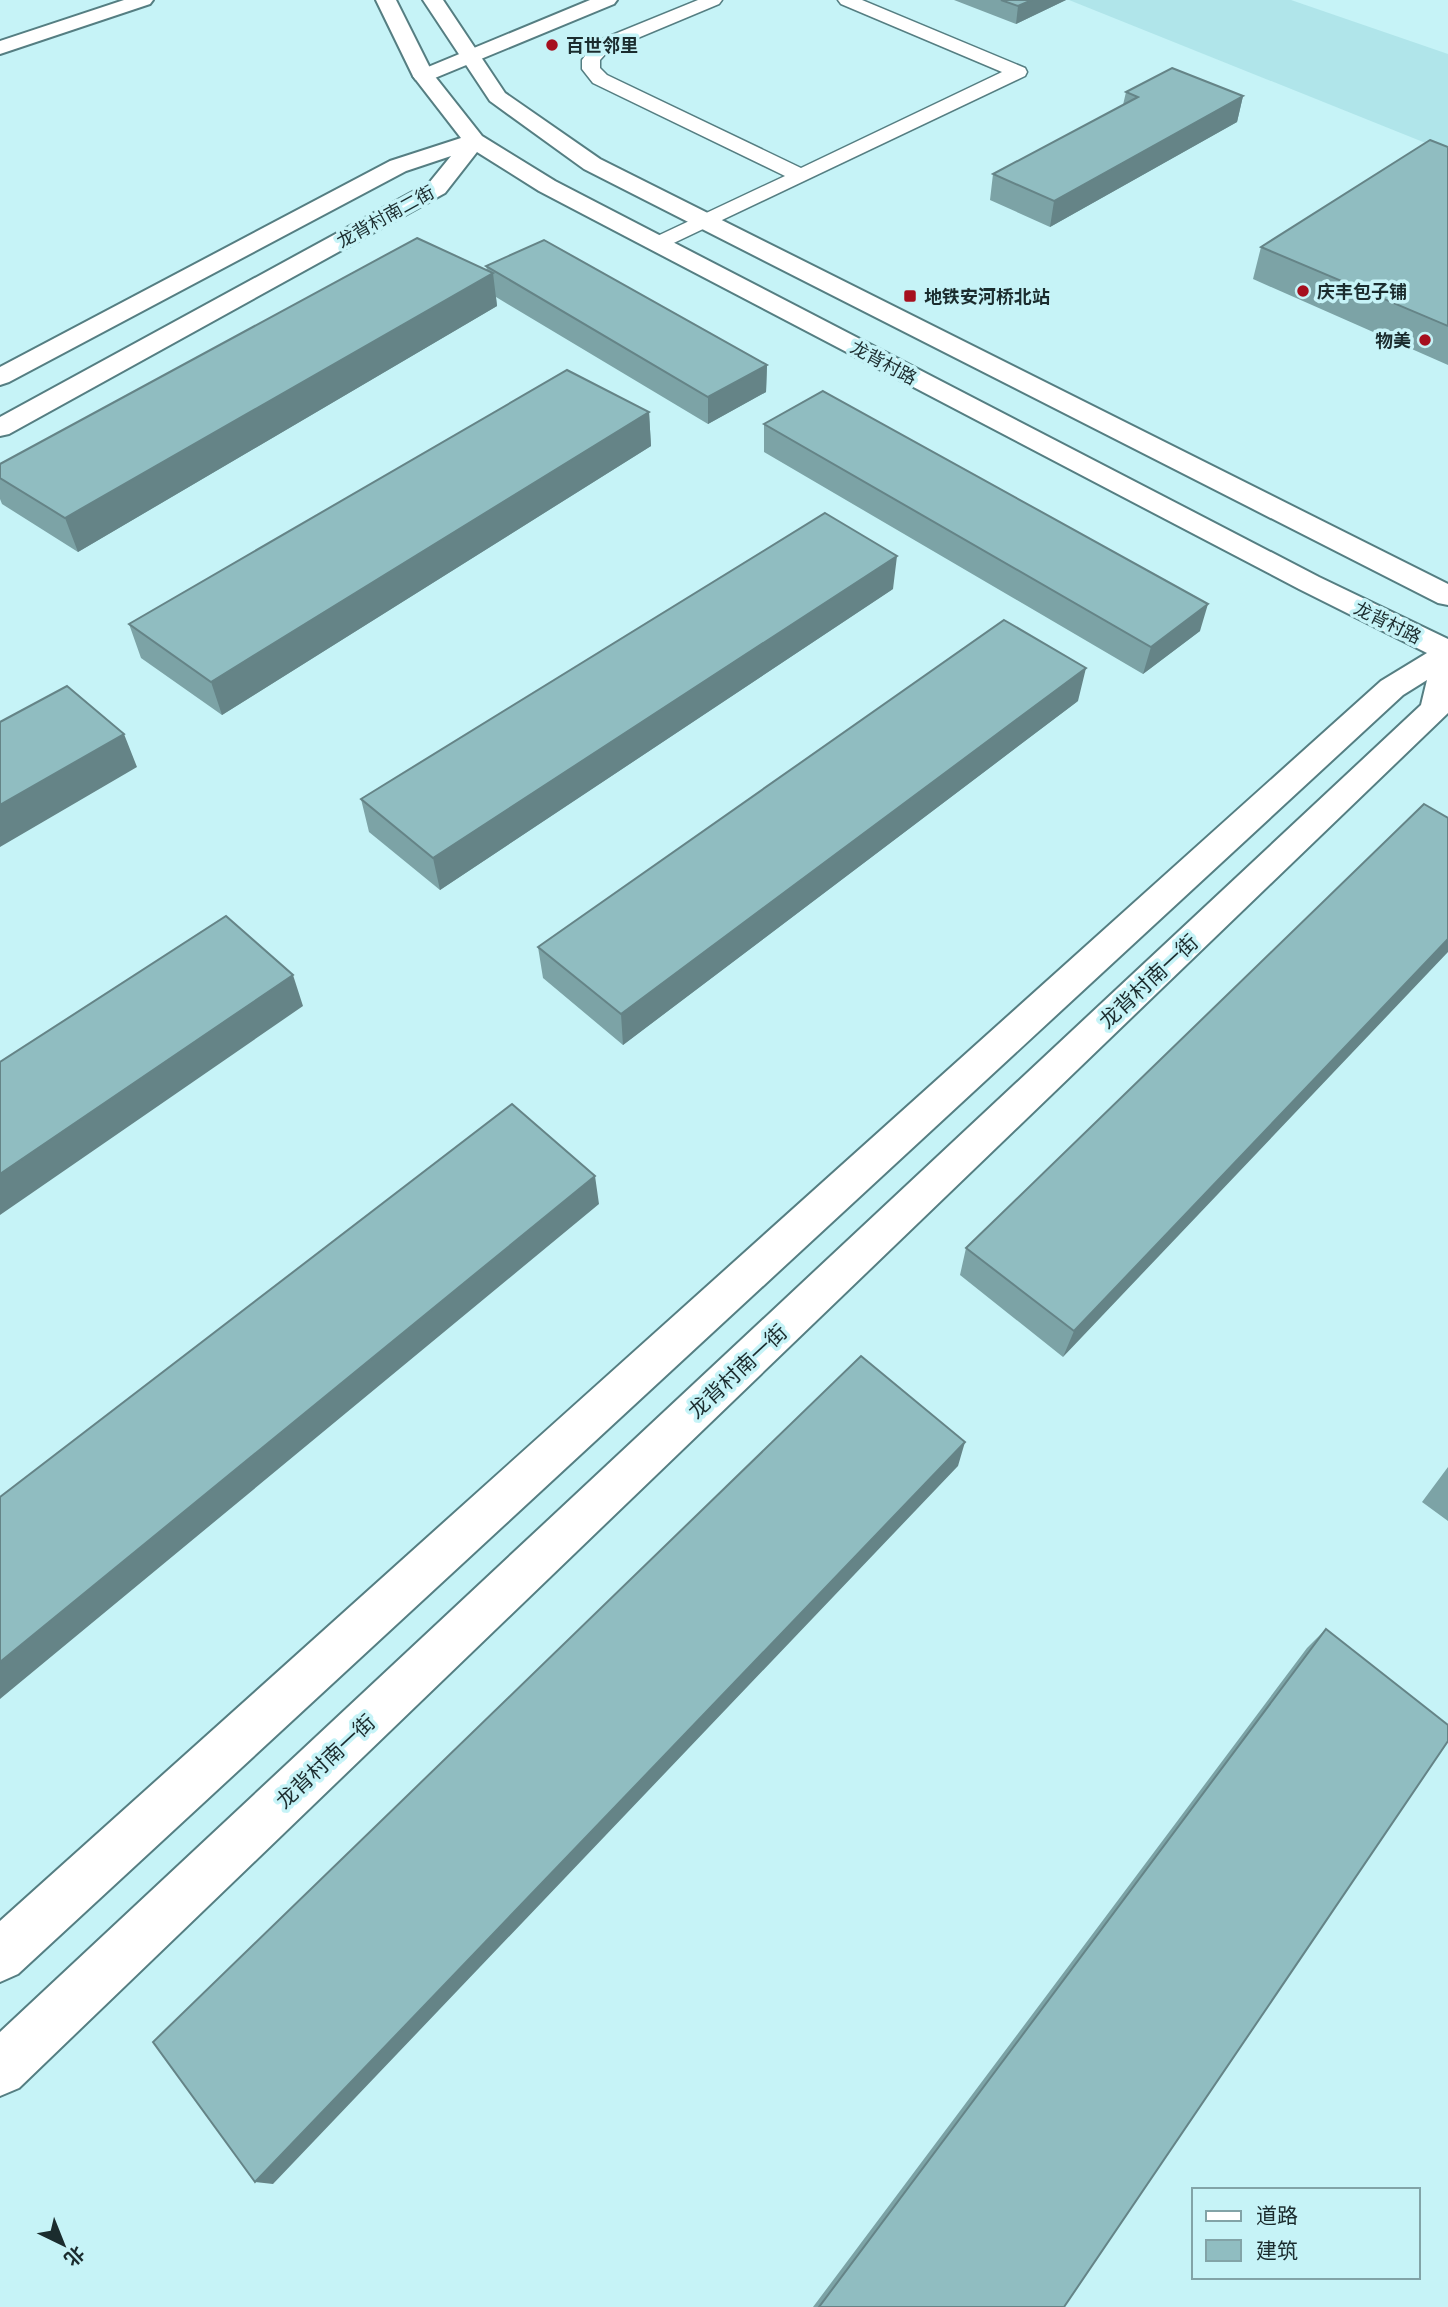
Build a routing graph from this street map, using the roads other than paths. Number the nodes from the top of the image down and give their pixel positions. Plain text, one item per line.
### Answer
1 (143, 0) edge
2 (386, 0) edge
3 (433, 0) edge
4 (607, 0) edge
5 (713, 0) edge
6 (847, 0) edge
7 (0, 48) edge
8 (470, 56) junction
9 (423, 76) junction
10 (474, 141) junction
11 (801, 176) junction
12 (707, 222) junction
13 (659, 244) junction
14 (0, 377) edge
15 (0, 428) edge
16 (1448, 596) edge
17 (1448, 652) edge
18 (1448, 659) edge
19 (0, 1956) edge
20 (0, 2069) edge

1 - 7 street
2 - 9 street, 龙背村路
3 - 8 street
4 - 8 street
5 - 11 lane
6 - 11 lane
8 - 9 street
8 - 12 street
9 - 10 street, 龙背村路
10 - 13 street, 龙背村路
10 - 14 street, 龙背村南二街
10 - 15 street, 龙背村南二街
11 - 12 lane
12 - 13 lane
12 - 16 street
13 - 17 street, 龙背村路
17 - 19 street
18 - 20 street, 龙背村南一街

